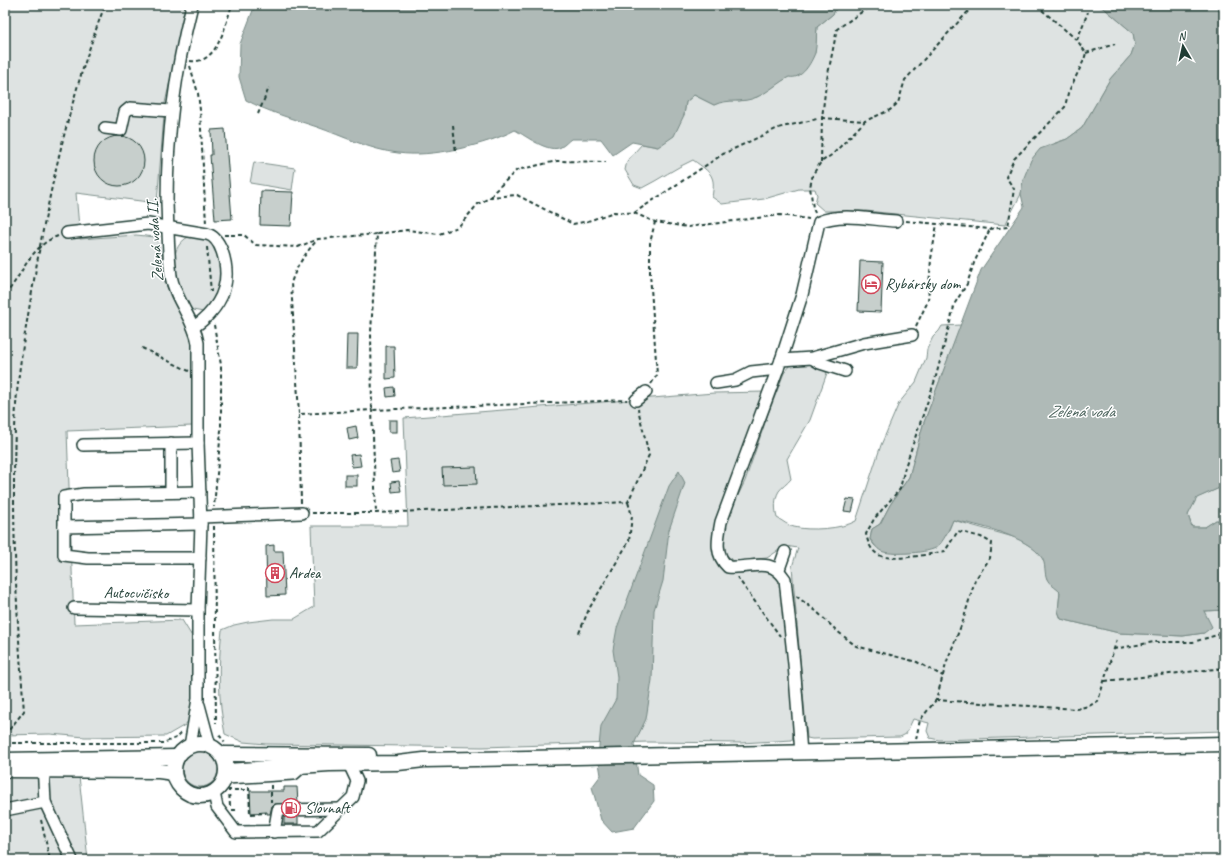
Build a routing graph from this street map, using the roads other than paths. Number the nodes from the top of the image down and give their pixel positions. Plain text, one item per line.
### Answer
1 (192, 5) edge
2 (171, 111) junction
3 (105, 128) dead end
4 (896, 221) road end
5 (168, 228) junction
6 (67, 233) road end
7 (194, 327) junction
8 (912, 334) road end
9 (812, 358) junction
10 (779, 365) junction
11 (845, 371) dead end
12 (716, 383) dead end
13 (646, 392) road end
14 (636, 400) road end
15 (171, 443) junction
16 (198, 443) junction
17 (82, 445) dead end
18 (171, 492) junction
19 (200, 492) junction
20 (302, 513) road end
21 (201, 520) junction
22 (64, 527) junction
23 (785, 552) dead end
24 (200, 558) junction
25 (779, 570) junction
26 (74, 608) dead end
27 (198, 610) junction
28 (198, 699) junction
29 (1224, 744) edge
30 (190, 746) junction
31 (210, 746) junction
32 (226, 750) junction
33 (801, 753) junction
34 (177, 757) junction
35 (5, 760) edge
36 (424, 760) junction
37 (349, 764) junction
38 (43, 765) junction
39 (5, 770) edge
40 (174, 773) junction
41 (226, 774) junction
42 (214, 793) junction
43 (41, 803) junction
44 (341, 808) junction
45 (5, 810) edge
46 (274, 832) junction
47 (72, 860) edge

1 - 2 lane, Zelená voda II.
2 - 3 lane
2 - 5 lane, Zelená voda II.
4 - 10 lane
5 - 6 lane
5 - 7 lane, Zelená voda II.
5 - 7 lane
7 - 16 lane, Zelená voda II.
8 - 9 lane
9 - 10 lane
9 - 11 lane
10 - 12 lane
10 - 25 lane
13 - 14 lane
15 - 16 lane
15 - 17 lane
15 - 18 lane
16 - 19 lane, Zelená voda II.
18 - 19 lane
18 - 22 lane
19 - 21 lane, Zelená voda II.
20 - 21 lane
21 - 22 lane
21 - 24 lane, Zelená voda II.
22 - 24 lane
23 - 25 lane
24 - 27 lane, Zelená voda II.
25 - 33 lane
26 - 27 lane, Autocvičisko
27 - 28 lane, Zelená voda II.
28 - 30 lane
28 - 31 lane
29 - 33 main road
30 - 31 main road
30 - 34 main road
31 - 32 main road
32 - 36 main road
32 - 41 main road
33 - 36 main road
34 - 38 main road
34 - 40 main road
35 - 38 main road
36 - 37 main road
37 - 41 main road
37 - 44 lane
38 - 39 main road
38 - 40 main road
38 - 43 lane
40 - 42 main road
41 - 42 main road
42 - 46 lane
43 - 45 lane
43 - 47 lane
44 - 46 lane
44 - 46 lane

